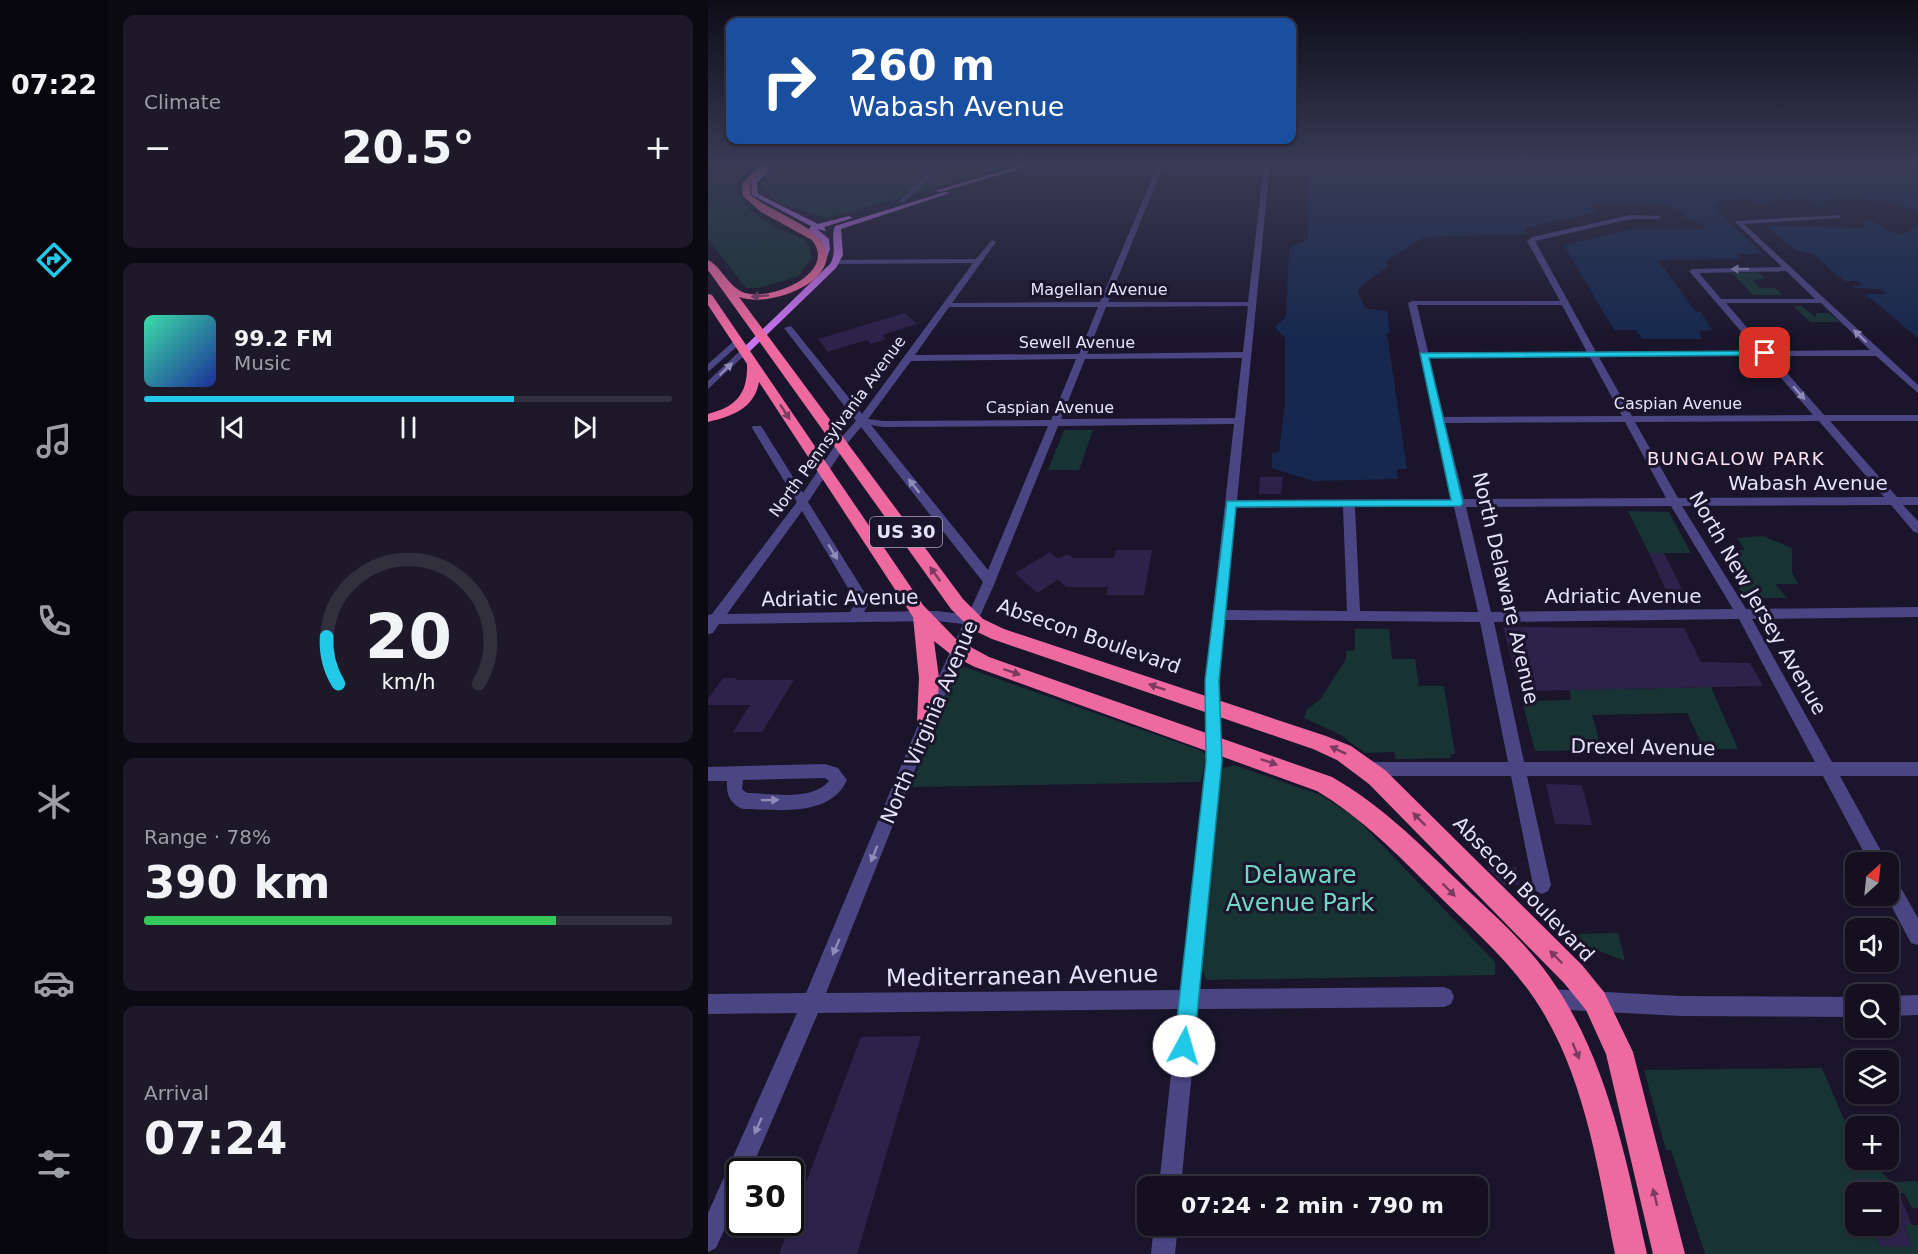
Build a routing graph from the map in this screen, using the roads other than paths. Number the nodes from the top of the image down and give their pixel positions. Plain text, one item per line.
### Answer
1 (786, 223) edge
2 (803, 223) edge
3 (806, 223) edge
4 (831, 223) edge
5 (851, 223) edge
6 (1136, 223) edge
7 (1261, 223) edge
8 (1605, 223) edge
9 (1738, 223) edge
10 (814, 227) junction
11 (992, 242) dead end
12 (840, 247) junction
13 (823, 258) junction
14 (978, 261) junction
15 (708, 262) edge
16 (836, 262) junction
17 (1787, 268) junction
18 (723, 282) junction
19 (800, 286) junction
20 (708, 297) edge
21 (1720, 301) junction
22 (1822, 301) junction
23 (1566, 303) junction
24 (1102, 304) junction
25 (1252, 304) junction
26 (946, 305) junction
27 (788, 328) dead end
28 (758, 332) junction
29 (745, 353) junction
30 (1765, 353) junction
31 (1877, 353) junction
32 (1594, 354) junction
33 (1424, 355) junction
34 (1080, 356) junction
35 (1246, 356) junction
36 (909, 358) junction
37 (708, 369) edge
38 (708, 386) edge
39 (1918, 390) edge
40 (708, 418) edge
41 (1628, 418) junction
42 (1820, 418) junction
43 (1918, 418) edge
44 (1439, 420) junction
45 (862, 421) junction
46 (1054, 422) junction
47 (1240, 422) junction
48 (757, 428) dead end
49 (842, 443) junction
50 (822, 470) junction
51 (1892, 501) junction
52 (1918, 501) edge
53 (802, 502) junction
54 (1674, 502) junction
55 (1457, 503) junction
56 (1231, 504) junction
57 (1349, 505) junction
58 (1918, 529) edge
59 (989, 581) junction
60 (1918, 612) edge
61 (1354, 614) junction
62 (1220, 615) junction
63 (1743, 615) junction
64 (922, 616) junction
65 (1486, 616) junction
66 (853, 618) junction
67 (972, 620) junction
68 (710, 623) edge
69 (958, 651) junction
70 (1212, 705) junction
71 (927, 722) junction
72 (1214, 743) junction
73 (1517, 767) junction
74 (1367, 769) junction
75 (1918, 769) edge
76 (1826, 770) junction
77 (708, 774) edge
78 (735, 774) junction
79 (1872, 852) edge
80 (1542, 885) dead end
81 (1899, 902) edge
82 (1918, 936) edge
83 (1444, 997) dead end
84 (1549, 999) junction
85 (1189, 1000) junction
86 (1595, 1001) junction
87 (812, 1003) junction
88 (708, 1004) edge
89 (1918, 1005) edge
90 (1899, 1006) edge
91 (1845, 1007) edge
92 (1171, 1176) edge
93 (1165, 1236) edge
94 (708, 1240) edge
95 (1163, 1254) edge
96 (1631, 1254) edge
97 (1669, 1254) edge

1 - 13 highway
2 - 10 highway
3 - 10 main road
4 - 10 main road
5 - 12 main road
6 - 24 street, North Virginia Avenue
7 - 25 street
8 - 23 street, North New Jersey Avenue
9 - 17 street
10 - 12 main road
10 - 13 main road
11 - 14 street, North Pennsylvania Avenue
12 - 16 main road
13 - 19 highway
14 - 16 street
14 - 26 street, North Pennsylvania Avenue
15 - 18 highway, Absecon Boulevard / US 30
16 - 28 main road
17 -> 21 street
17 - 22 street
19 -> 18 highway
18 - 28 highway, Absecon Boulevard / US 30
19 - 28 main road
20 - 29 highway, US 30
21 - 22 street
21 - 30 street
31 -> 22 street
23 - 32 street, North New Jersey Avenue
23 - 33 street, North Delaware Avenue
24 - 25 street, Magellan Avenue
24 - 26 street, Magellan Avenue
24 - 34 street, North Virginia Avenue
25 - 35 street
26 - 36 street, North Pennsylvania Avenue
27 - 45 street
28 - 29 main road
28 - 49 highway, Absecon Boulevard / US 30
29 - 37 street
38 -> 29 street
29 - 40 highway
29 -> 50 highway, US 30
30 - 31 street
30 - 32 street
30 -> 42 street
31 - 39 street
32 - 33 street
32 - 41 street, North New Jersey Avenue
33 - 44 street, North Delaware Avenue
34 - 35 street, Sewell Avenue
34 - 36 street, Sewell Avenue
34 - 46 street, North Virginia Avenue
35 - 47 street
36 - 45 street, North Pennsylvania Avenue
41 - 42 street, Caspian Avenue
41 - 44 street, Caspian Avenue
41 - 54 street, North New Jersey Avenue
42 - 43 street, Caspian Avenue
42 - 51 street
44 - 55 street, North Delaware Avenue
45 - 46 street, Caspian Avenue
45 - 49 street, North Pennsylvania Avenue
59 -> 45 street
46 - 47 street, Caspian Avenue
46 - 59 street, North Virginia Avenue
47 - 56 street
48 - 53 street
49 - 50 street, North Pennsylvania Avenue
67 -> 49 highway, Absecon Boulevard / US 30
50 - 53 street, North Pennsylvania Avenue
50 - 64 highway, US 30
51 - 52 street, Wabash Avenue
51 - 54 street, Wabash Avenue
51 - 58 street
53 -> 66 street
53 - 68 street, North Pennsylvania Avenue
54 - 55 street, Wabash Avenue
54 - 63 street, North New Jersey Avenue
55 - 57 street, Wabash Avenue
55 - 65 street, North Delaware Avenue
56 - 57 street, Wabash Avenue
56 - 62 street
57 - 61 street
59 - 67 street, North Virginia Avenue
60 - 63 street, Adriatic Avenue
61 - 62 street, Adriatic Avenue
61 - 65 street, Adriatic Avenue
62 - 70 street
63 - 65 street, Adriatic Avenue
63 - 76 street, North New Jersey Avenue
64 - 66 street, Adriatic Avenue
64 - 67 street, Adriatic Avenue
64 - 69 highway, US 30
64 - 71 highway
65 - 73 street, North Delaware Avenue
66 - 68 street, Adriatic Avenue
67 - 69 street, North Virginia Avenue
70 -> 67 highway, Absecon Boulevard
69 - 71 street, North Virginia Avenue
69 -> 72 highway
70 - 72 street
74 -> 70 highway, Absecon Boulevard
71 -> 87 street, North Virginia Avenue
72 -> 84 highway
72 - 85 street
73 - 74 street, Drexel Avenue
73 - 76 street, Drexel Avenue
73 - 80 street, North Delaware Avenue
86 -> 74 highway, Absecon Boulevard
75 - 76 street, Drexel Avenue
76 - 79 street, North New Jersey Avenue
77 - 78 street
78 -> 78 street
81 - 82 street
83 - 85 street, Mediterranean Avenue
84 - 86 street
84 -> 96 highway
85 - 87 street, Mediterranean Avenue
85 - 92 street
86 - 91 street
97 -> 86 highway
87 - 88 street, Mediterranean Avenue
87 -> 94 street, North Virginia Avenue
89 - 90 street
93 - 95 street

